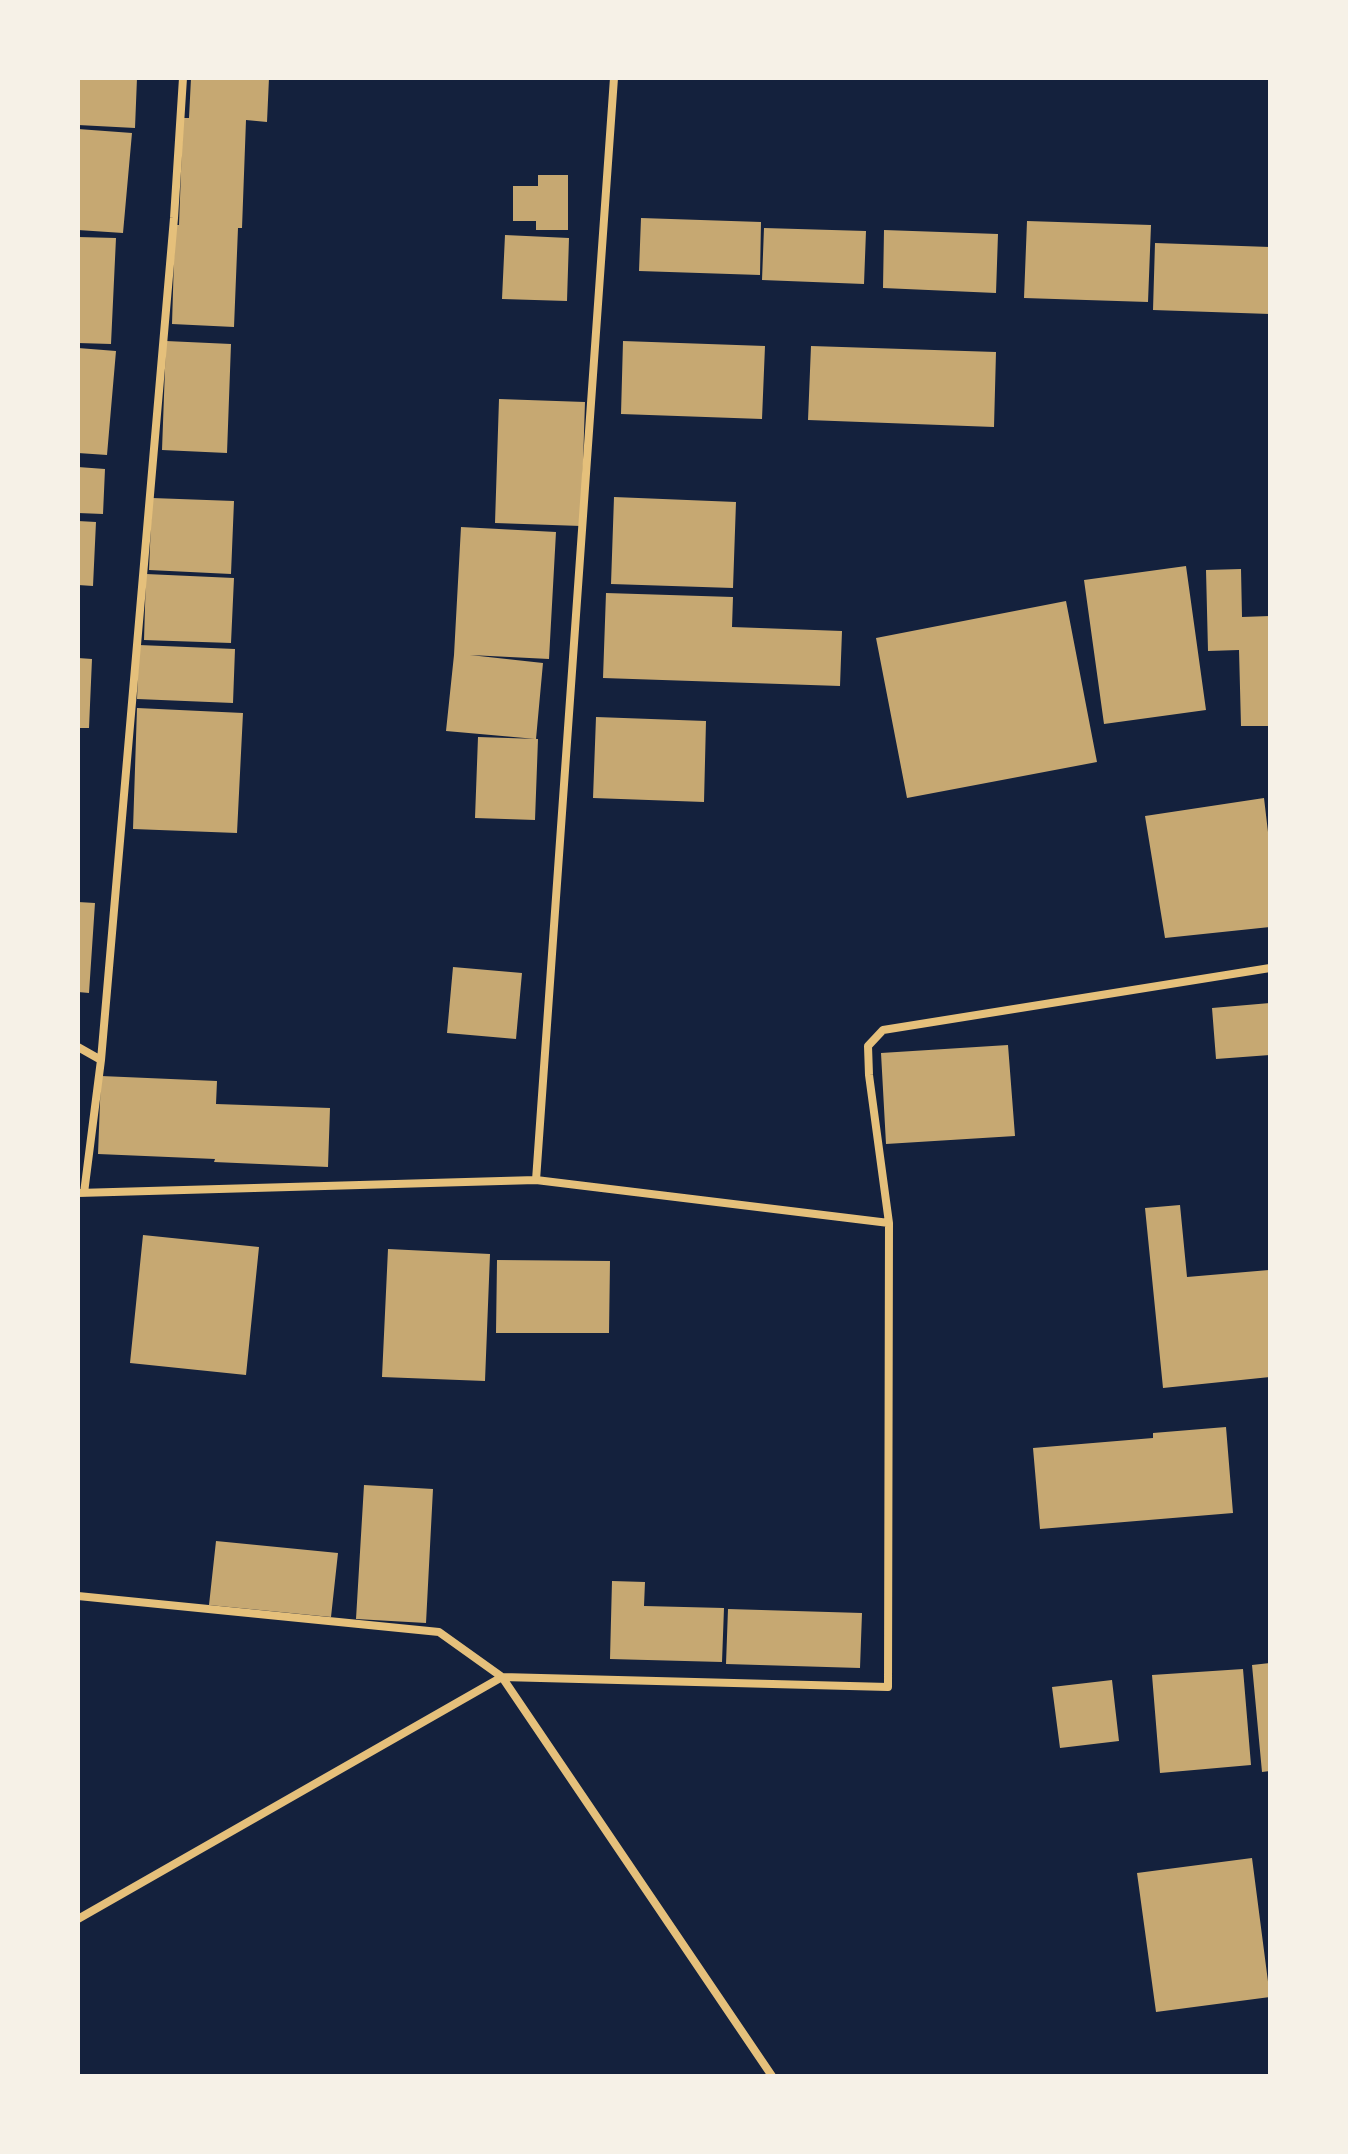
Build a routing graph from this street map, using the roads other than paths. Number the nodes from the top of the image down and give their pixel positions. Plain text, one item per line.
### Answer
1 (183, 78) edge
2 (614, 78) edge
3 (1270, 968) edge
4 (78, 1047) edge
5 (101, 1060) junction
6 (536, 1180) junction
7 (81, 1193) edge
8 (889, 1223) junction
9 (78, 1596) edge
10 (502, 1677) junction
11 (78, 1919) edge
12 (772, 2076) edge

1 - 5 street
2 - 6 street
3 - 8 street
4 - 5 street
5 - 7 street
6 - 7 street
6 - 8 street
8 - 10 street
9 - 10 street
10 - 11 street
10 - 12 street

